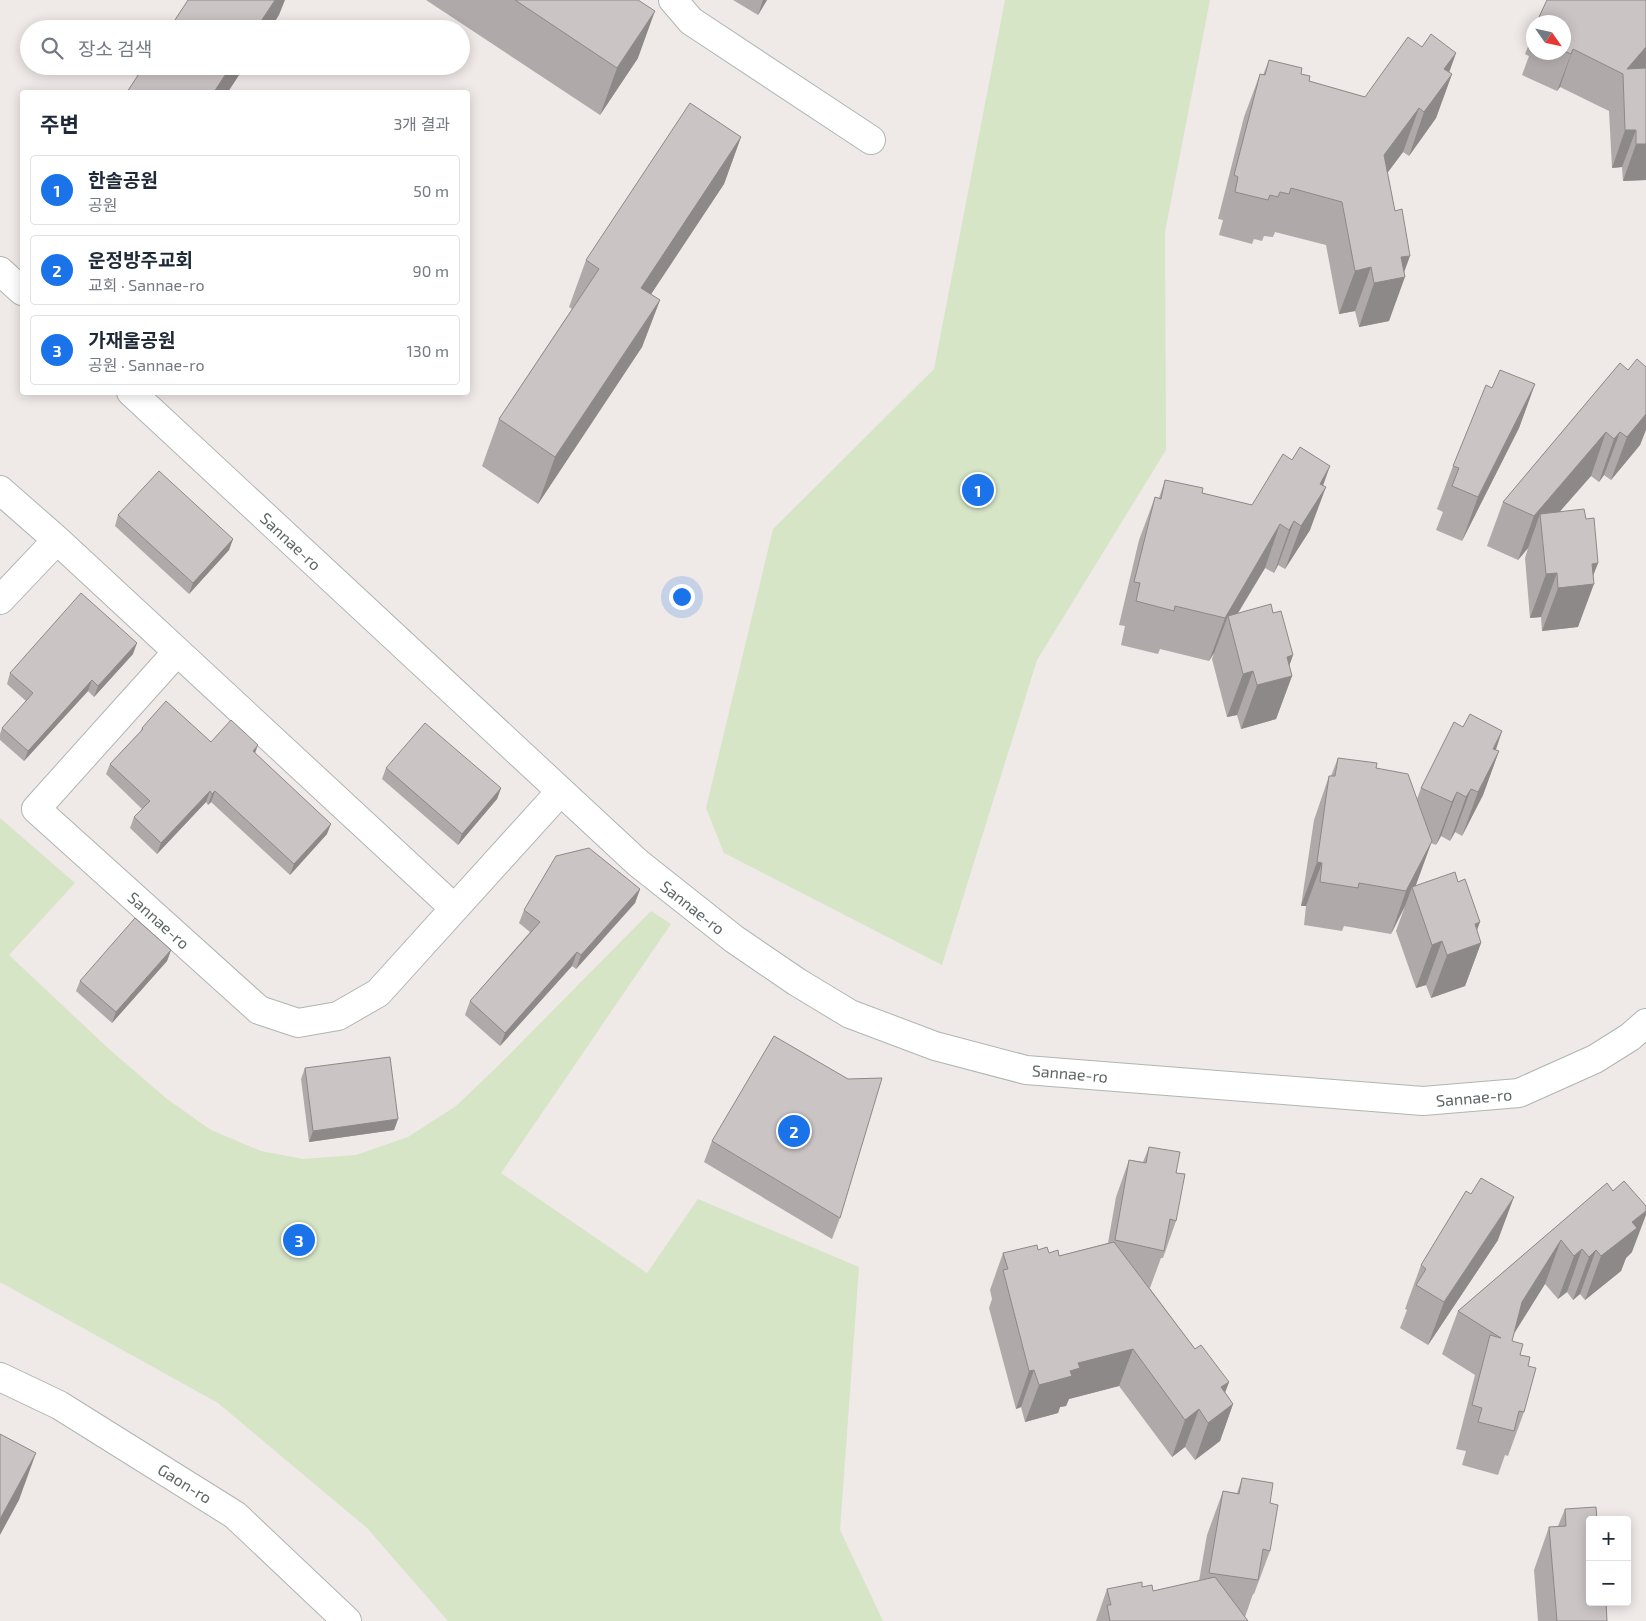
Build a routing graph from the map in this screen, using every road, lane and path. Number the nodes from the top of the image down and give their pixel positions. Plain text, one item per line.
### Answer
1 (673, 0) edge
2 (871, 140) dead end
3 (0, 271) edge
4 (20, 289) edge
5 (134, 395) edge
6 (0, 490) edge
7 (57, 540) junction
8 (0, 600) edge
9 (177, 652) junction
10 (560, 792) junction
11 (454, 908) junction
12 (1646, 1023) edge
13 (0, 1377) edge
14 (347, 1621) edge

1 - 2 street
3 - 4 street
5 - 10 street, Sannae-ro
6 - 7 street
7 - 8 street
7 - 9 street
9 - 11 street
9 - 11 street, Sannae-ro
10 - 11 street, Sannae-ro
10 - 12 street, Sannae-ro
13 - 14 street, Gaon-ro

